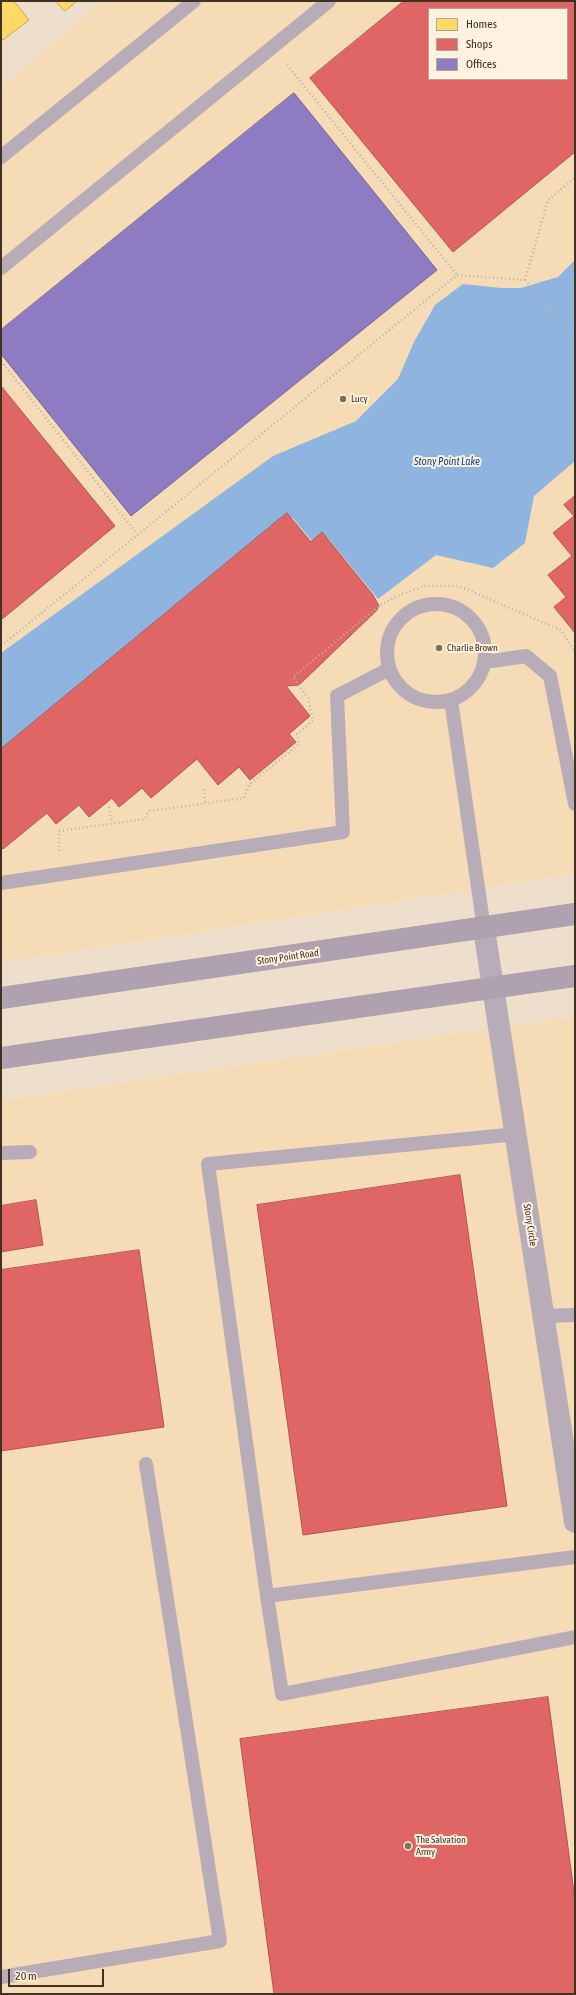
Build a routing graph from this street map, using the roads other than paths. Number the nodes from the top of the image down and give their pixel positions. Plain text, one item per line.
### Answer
1 (194, 1) edge
2 (329, 1) edge
3 (1, 157) edge
4 (1, 268) edge
5 (485, 662) junction
6 (389, 669) junction
7 (450, 700) junction
8 (575, 804) edge
9 (1, 883) edge
10 (575, 914) edge
11 (484, 929) junction
12 (575, 976) edge
13 (494, 988) junction
14 (1, 998) edge
15 (1, 1058) edge
16 (516, 1134) junction
17 (30, 1152) dead end
18 (1, 1153) edge
19 (575, 1315) edge
20 (544, 1316) junction
21 (146, 1464) dead end
22 (575, 1522) edge
23 (575, 1557) edge
24 (267, 1596) junction
25 (575, 1637) edge
26 (1, 1977) edge

1 - 3 lane
2 - 4 lane
5 - 6 lane
5 - 7 lane
5 - 8 lane
6 - 7 lane
6 - 9 lane
7 - 11 lane
10 - 11 main road, Stony Point Road
11 - 13 street, Stony Circle
11 - 14 main road, Stony Point Road
12 - 13 main road
13 - 15 main road
13 - 16 street, Stony Circle
16 - 20 street, Stony Circle
16 - 24 lane
17 - 18 lane
19 - 20 lane
20 - 22 street, Stony Circle
21 - 26 lane
23 - 24 lane
24 - 25 lane

